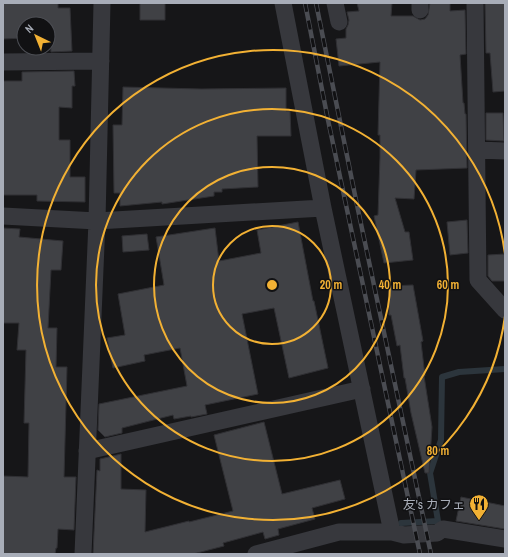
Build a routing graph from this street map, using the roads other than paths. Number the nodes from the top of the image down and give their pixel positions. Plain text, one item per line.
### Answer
1 (102, 3) edge
2 (284, 3) edge
3 (336, 3) edge
4 (476, 3) edge
5 (339, 22) dead end
6 (101, 61) junction
7 (3, 62) edge
8 (477, 150) junction
9 (505, 151) edge
10 (323, 208) junction
11 (3, 216) edge
12 (97, 221) junction
13 (505, 310) edge
14 (362, 389) junction
15 (87, 450) junction
16 (392, 532) junction
17 (505, 539) edge
18 (266, 552) edge
19 (82, 554) edge

1 - 6 street
2 - 10 street
3 - 5 street
4 - 8 street
6 - 7 street
6 - 12 street
8 - 9 street
8 - 13 street
10 - 12 street
10 - 14 street
11 - 12 street
12 - 15 street
14 - 15 street
14 - 16 street
15 - 19 street
16 - 17 street
16 - 18 street

